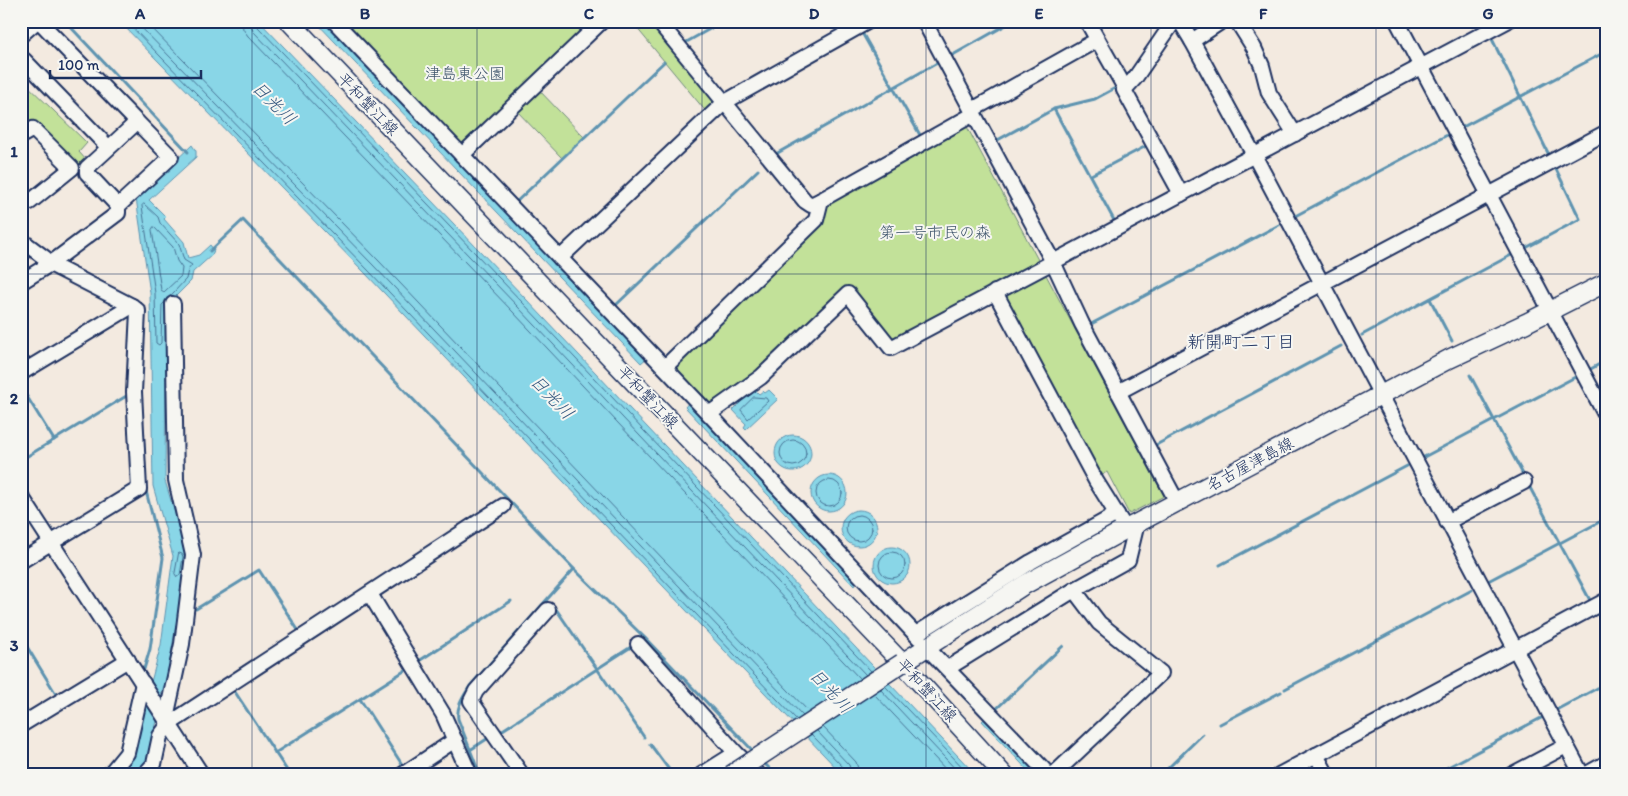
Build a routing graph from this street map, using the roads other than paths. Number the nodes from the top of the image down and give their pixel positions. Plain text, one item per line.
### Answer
1 (38, 21) edge
2 (289, 21) edge
3 (334, 21) edge
4 (602, 21) edge
5 (658, 21) edge
6 (869, 21) edge
7 (924, 21) edge
8 (1087, 21) edge
9 (1174, 21) edge
10 (1180, 21) edge
11 (1222, 21) edge
12 (1236, 21) edge
13 (1397, 21) edge
14 (1507, 21) edge
15 (21, 35) edge
16 (1097, 40) junction
17 (1192, 41) junction
18 (21, 62) edge
19 (1420, 67) junction
20 (1126, 88) junction
21 (725, 102) junction
22 (973, 112) junction
23 (137, 122) junction
24 (1607, 132) edge
25 (1294, 134) junction
26 (21, 136) edge
27 (108, 148) junction
28 (1254, 155) junction
29 (462, 156) junction
30 (21, 194) edge
31 (1181, 194) junction
32 (1488, 195) junction
33 (821, 200) junction
34 (118, 206) junction
35 (21, 240) edge
36 (560, 258) junction
37 (1052, 262) junction
38 (50, 264) junction
39 (21, 282) edge
40 (1607, 282) edge
41 (1321, 283) junction
42 (995, 292) junction
43 (173, 304) dead end
44 (132, 306) junction
45 (1550, 311) junction
46 (665, 367) junction
47 (21, 373) edge
48 (1118, 392) junction
49 (1380, 395) junction
50 (709, 414) junction
51 (1607, 418) edge
52 (1524, 482) dead end
53 (21, 496) edge
54 (1177, 502) junction
55 (503, 506) dead end
56 (1127, 522) junction
57 (1447, 522) junction
58 (52, 542) junction
59 (21, 561) edge
60 (1074, 590) junction
61 (370, 594) junction
62 (1607, 600) edge
63 (548, 610) dead end
64 (638, 644) dead end
65 (1515, 649) junction
66 (932, 652) dead end
67 (128, 660) junction
68 (902, 663) junction
69 (948, 668) junction
70 (145, 686) junction
71 (166, 718) junction
72 (21, 725) edge
73 (455, 740) junction
74 (1566, 746) junction
75 (736, 752) junction
76 (1316, 755) junction
77 (1607, 764) edge
78 (109, 775) edge
79 (144, 775) edge
80 (202, 775) edge
81 (402, 775) edge
82 (470, 775) edge
83 (522, 775) edge
84 (701, 775) edge
85 (731, 775) edge
86 (759, 775) edge
87 (1004, 775) edge
88 (1049, 775) edge
89 (1053, 775) edge
90 (1279, 775) edge
91 (1327, 775) edge
92 (1511, 775) edge
93 (1584, 775) edge

1 - 15 street
1 - 23 street
2 - 68 main road, 平和蟹江線
3 - 29 street
4 - 29 street
5 - 21 street
6 - 21 street
7 - 22 street
8 - 16 street
9 - 20 street
10 - 17 street
11 - 17 street
12 - 25 street
13 - 19 street
14 - 19 street
16 - 20 street
16 - 22 street
17 - 28 street
18 - 27 street
19 - 25 street
19 - 32 street
20 - 31 street
21 - 33 street
21 - 36 street
22 - 33 street
22 - 37 street
23 - 27 street
23 - 34 street
24 - 32 street
25 - 28 street
26 - 30 street
27 - 34 street
28 - 31 street
28 - 41 street
29 - 36 street
31 - 37 street
32 - 41 street
32 - 45 street
33 - 46 street
34 - 38 street
35 - 38 street
36 - 46 street
37 - 42 street
37 - 48 street
38 - 39 street
38 - 44 street
40 - 45 main road, 名古屋津島線
41 - 48 street
41 - 49 street
42 - 50 street
42 - 56 street
43 - 71 street
44 - 47 street
44 - 58 street
45 - 49 main road, 名古屋津島線
45 - 51 street
46 - 50 street
48 - 54 street
49 - 54 main road, 名古屋津島線
49 - 57 street
50 - 56 street
52 - 57 street
53 - 58 street
54 - 56 main road, 名古屋津島線
55 - 61 street
56 - 60 street
56 - 68 main road, 名古屋津島線
57 - 65 street
58 - 59 street
58 - 67 street
60 - 69 street
60 - 89 street
61 - 71 street
61 - 73 street
62 - 65 street
63 - 83 street
64 - 75 street
65 - 74 street
65 - 76 street
66 - 69 street
67 - 70 street
67 - 72 street
68 - 85 main road, 名古屋津島線, bridge
68 - 87 main road, 平和蟹江線
69 - 88 street
70 - 71 street
70 - 78 street
71 - 79 street
71 - 80 street
73 - 81 street
73 - 82 street
74 - 92 street
74 - 93 street
75 - 84 street
75 - 86 street
76 - 90 street
76 - 91 street
77 - 93 street

